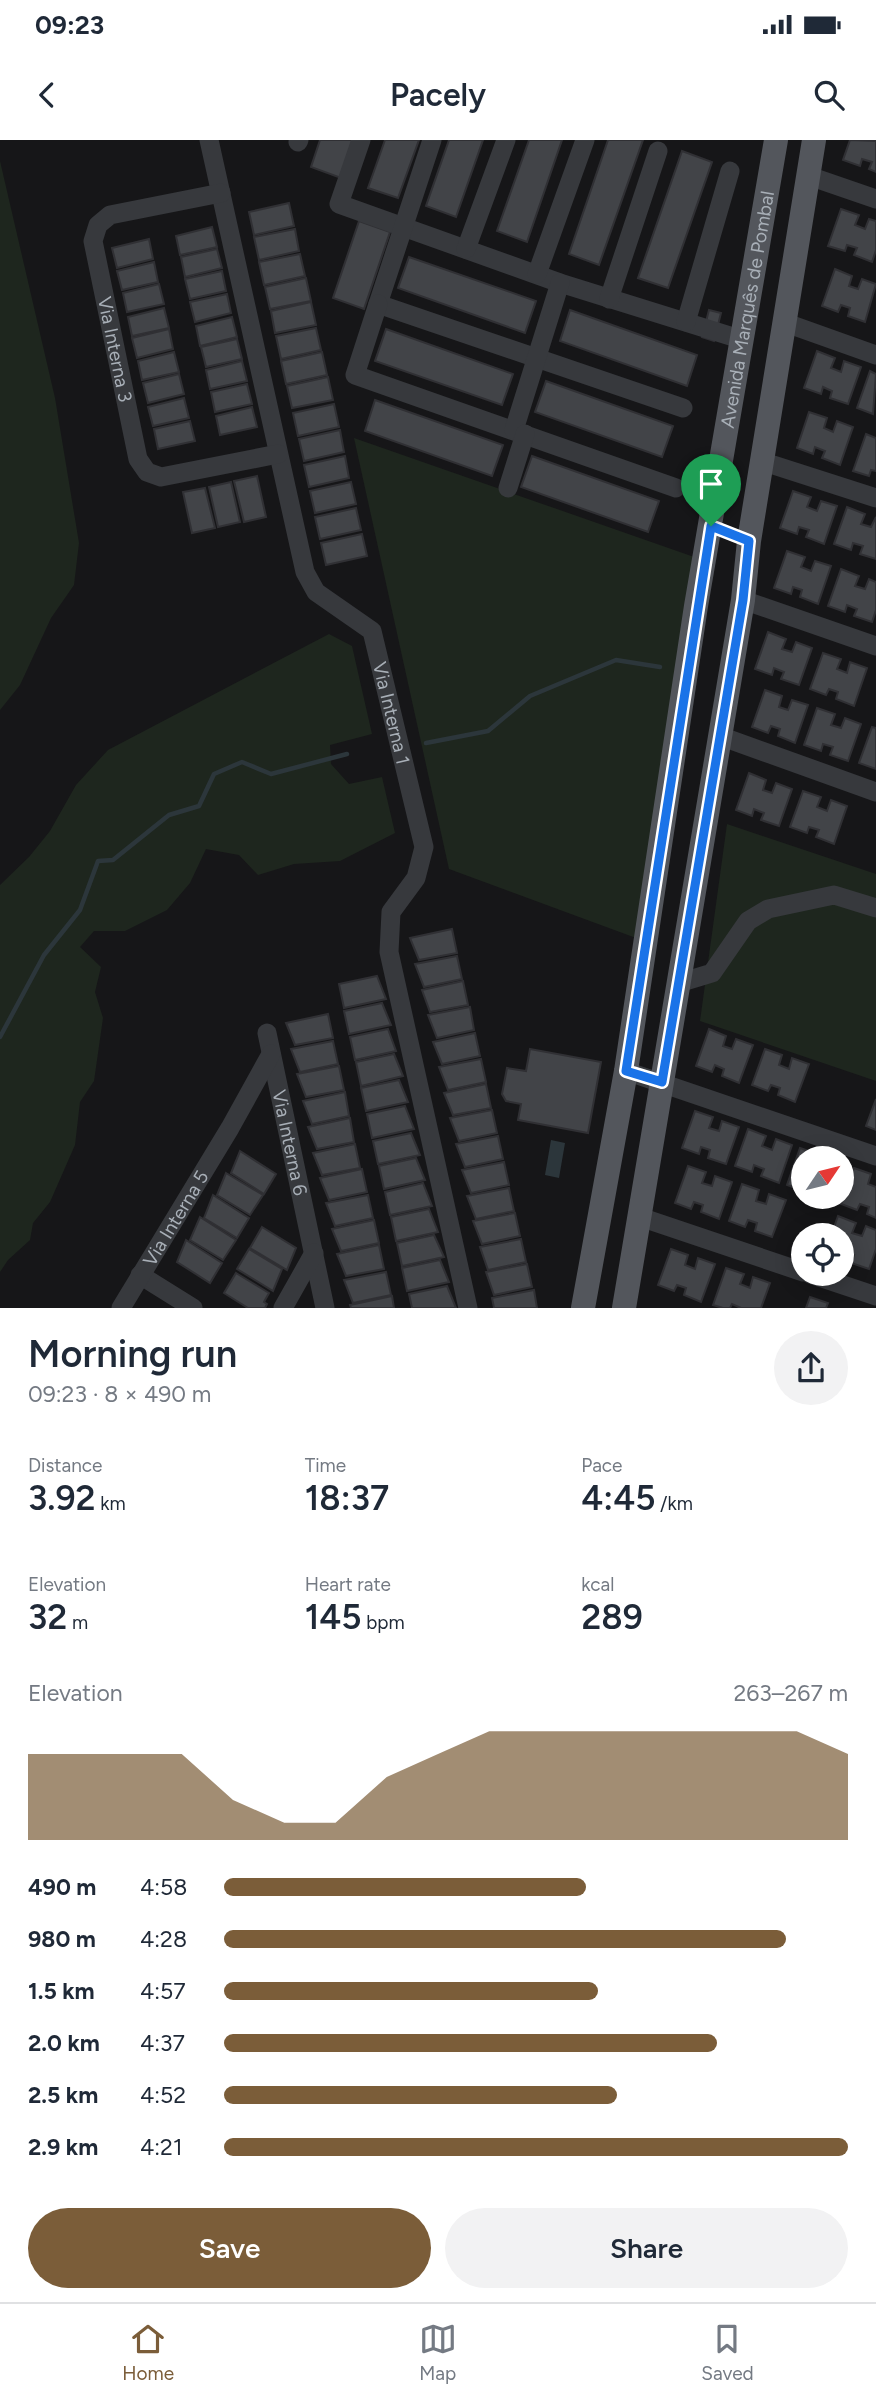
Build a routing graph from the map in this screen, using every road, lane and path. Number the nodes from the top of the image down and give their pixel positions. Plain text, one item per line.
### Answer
1 (209, 140) edge
2 (361, 140) edge
3 (432, 140) edge
4 (506, 140) edge
5 (585, 140) edge
6 (776, 140) edge
7 (814, 140) edge
8 (658, 150) dead end
9 (730, 172) dead end
10 (809, 176) junction
11 (221, 193) junction
12 (876, 199) edge
13 (404, 226) junction
14 (466, 250) junction
15 (537, 274) junction
16 (560, 283) junction
17 (609, 299) junction
18 (378, 304) junction
19 (686, 322) junction
20 (786, 323) junction
21 (743, 340) junction
22 (876, 355) edge
23 (537, 357) junction
24 (683, 408) dead end
25 (520, 432) junction
26 (278, 454) junction
27 (764, 462) junction
28 (508, 488) dead end
29 (676, 488) dead end
30 (876, 498) edge
31 (711, 526) junction
32 (749, 541) junction
33 (743, 600) junction
34 (876, 646) edge
35 (720, 736) junction
36 (876, 792) edge
37 (876, 908) edge
38 (679, 983) junction
39 (267, 1033) dead end
40 (271, 1054) junction
41 (626, 1071) junction
42 (662, 1082) junction
43 (282, 1108) junction
44 (230, 1128) junction
45 (876, 1156) edge
46 (640, 1217) junction
47 (314, 1253) junction
48 (791, 1268) edge
49 (140, 1276) junction
50 (846, 1286) edge
51 (876, 1296) edge
52 (325, 1304) edge
53 (121, 1308) edge
54 (193, 1308) edge
55 (284, 1308) edge
56 (290, 1308) edge
57 (468, 1308) edge
58 (583, 1308) edge
59 (624, 1308) edge

1 - 11 street, Via Interna 1
2 - 13 street
3 - 13 street
4 - 14 street
5 - 15 street
6 - 21 main road, Avenida Marquês de Pombal
7 - 10 main road, Avenida Marquês de Pombal
8 - 17 street
9 - 19 street
10 - 12 street
10 - 20 main road, Avenida Marquês de Pombal
11 - 26 street, Via Interna 1
11 - 26 street, Via Interna 3
13 - 14 street
13 - 18 street
14 - 15 street
15 - 16 street
16 - 17 street
16 - 23 street
17 - 19 street
18 - 23 street
18 - 25 street
19 - 21 street
20 - 22 street
20 - 27 main road, Avenida Marquês de Pombal
21 - 31 main road, Avenida Marquês de Pombal
23 - 24 street
23 - 25 street
25 - 28 street
25 - 29 street
26 - 57 street, Via Interna 1
27 - 30 street
27 - 32 main road, Avenida Marquês de Pombal
31 - 32 main road
31 - 41 main road, Avenida Marquês de Pombal
32 - 33 main road, Avenida Marquês de Pombal
33 - 34 street
33 - 35 main road, Avenida Marquês de Pombal
35 - 36 street
35 - 38 main road, Avenida Marquês de Pombal
37 - 38 street
38 - 42 main road, Avenida Marquês de Pombal
39 - 40 street, Via Interna 6
40 - 43 street, Via Interna 6
40 - 44 street, Via Interna 5
41 - 42 street
41 - 58 main road, Avenida Marquês de Pombal
42 - 45 street
42 - 46 main road, Avenida Marquês de Pombal
43 - 44 street, Via Interna 5
43 - 47 street, Via Interna 6
44 - 49 street, Via Interna 5
46 - 48 street
46 - 59 main road, Avenida Marquês de Pombal
47 - 52 street, Via Interna 6
47 - 55 street
49 - 53 street, Via Interna 5
49 - 54 street
50 - 51 street
52 - 56 street, Via Interna 6

